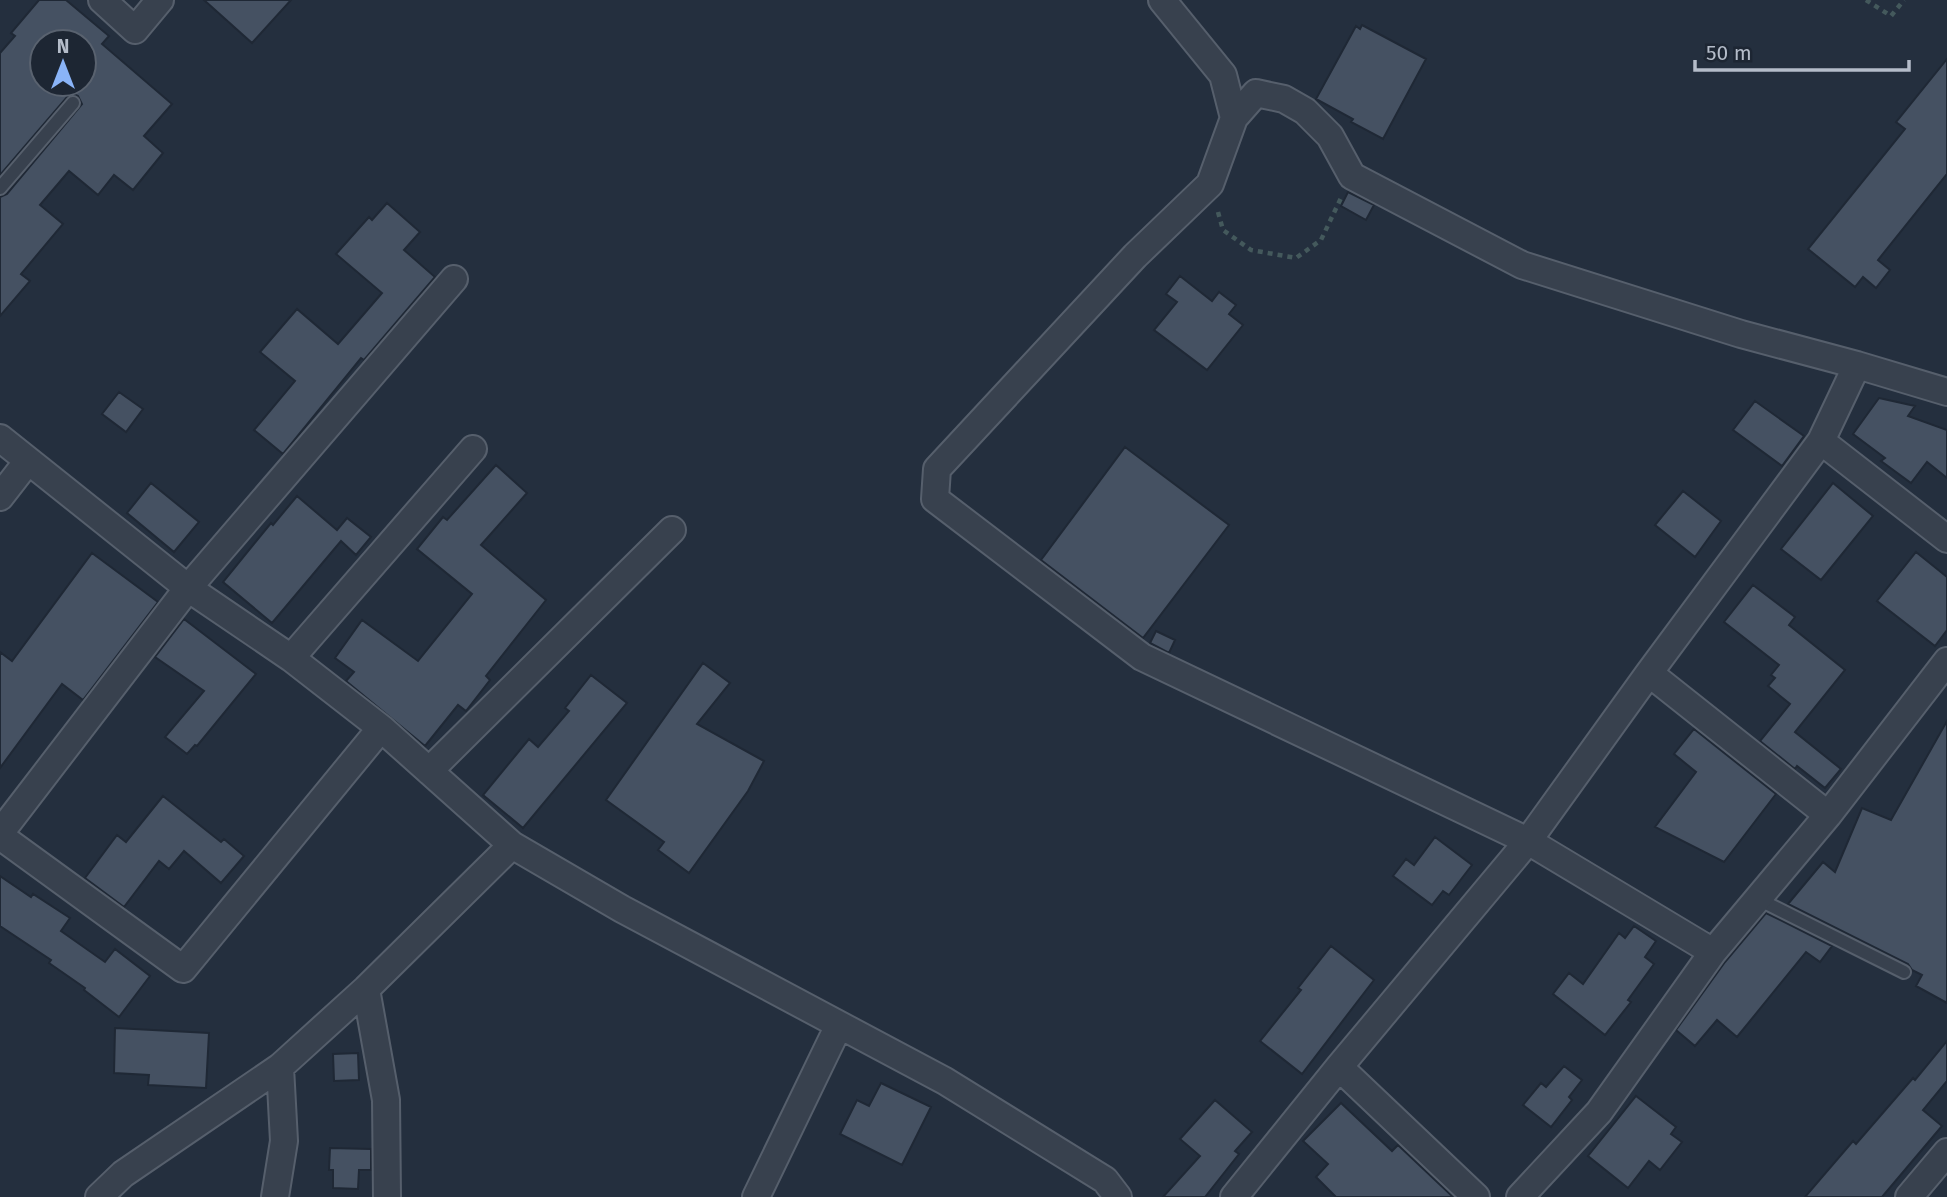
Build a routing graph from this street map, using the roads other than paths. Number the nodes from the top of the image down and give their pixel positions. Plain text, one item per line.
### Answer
1 (102, 0) edge
2 (160, 0) edge
3 (1162, 0) edge
4 (74, 103) dead end
5 (1234, 118) junction
6 (0, 188) edge
7 (454, 279) dead end
8 (1857, 365) junction
9 (1947, 392) edge
10 (0, 438) edge
11 (1821, 441) junction
12 (473, 449) dead end
13 (28, 461) junction
14 (0, 497) edge
15 (672, 530) dead end
16 (1947, 539) edge
17 (188, 589) junction
18 (291, 657) junction
19 (1947, 661) edge
20 (1649, 673) junction
21 (380, 728) junction
22 (429, 771) junction
23 (1828, 815) junction
24 (0, 834) edge
25 (1528, 841) junction
26 (512, 845) junction
27 (1758, 899) junction
28 (1713, 952) junction
29 (1904, 972) dead end
30 (366, 989) junction
31 (839, 1025) junction
32 (280, 1067) junction
33 (1339, 1067) junction
34 (1947, 1152) edge
35 (99, 1197) edge
36 (275, 1197) edge
37 (387, 1197) edge
38 (756, 1197) edge
39 (1118, 1197) edge
40 (1234, 1197) edge
41 (1476, 1197) edge
42 (1520, 1197) edge
43 (1909, 1197) edge

1 - 2 street
3 - 5 street
4 - 6 lane
5 - 8 street
5 - 25 street
7 - 17 street
8 - 9 street
8 - 11 street
10 - 13 street
11 - 16 street
11 - 20 street
12 - 18 street
13 - 14 street
13 - 17 street
15 - 22 street
17 - 18 street
17 - 24 street
18 - 21 street
19 - 23 street
20 - 23 street
20 - 25 street
21 - 22 street
21 - 24 street
22 - 26 street
23 - 27 street
25 - 28 street
25 - 33 street
26 - 30 street
26 - 31 street
27 - 28 street
27 - 29 lane
28 - 42 street
30 - 32 street
30 - 37 street
31 - 38 street
31 - 39 street
32 - 35 street
32 - 36 street
33 - 40 street
33 - 41 street
34 - 43 street

